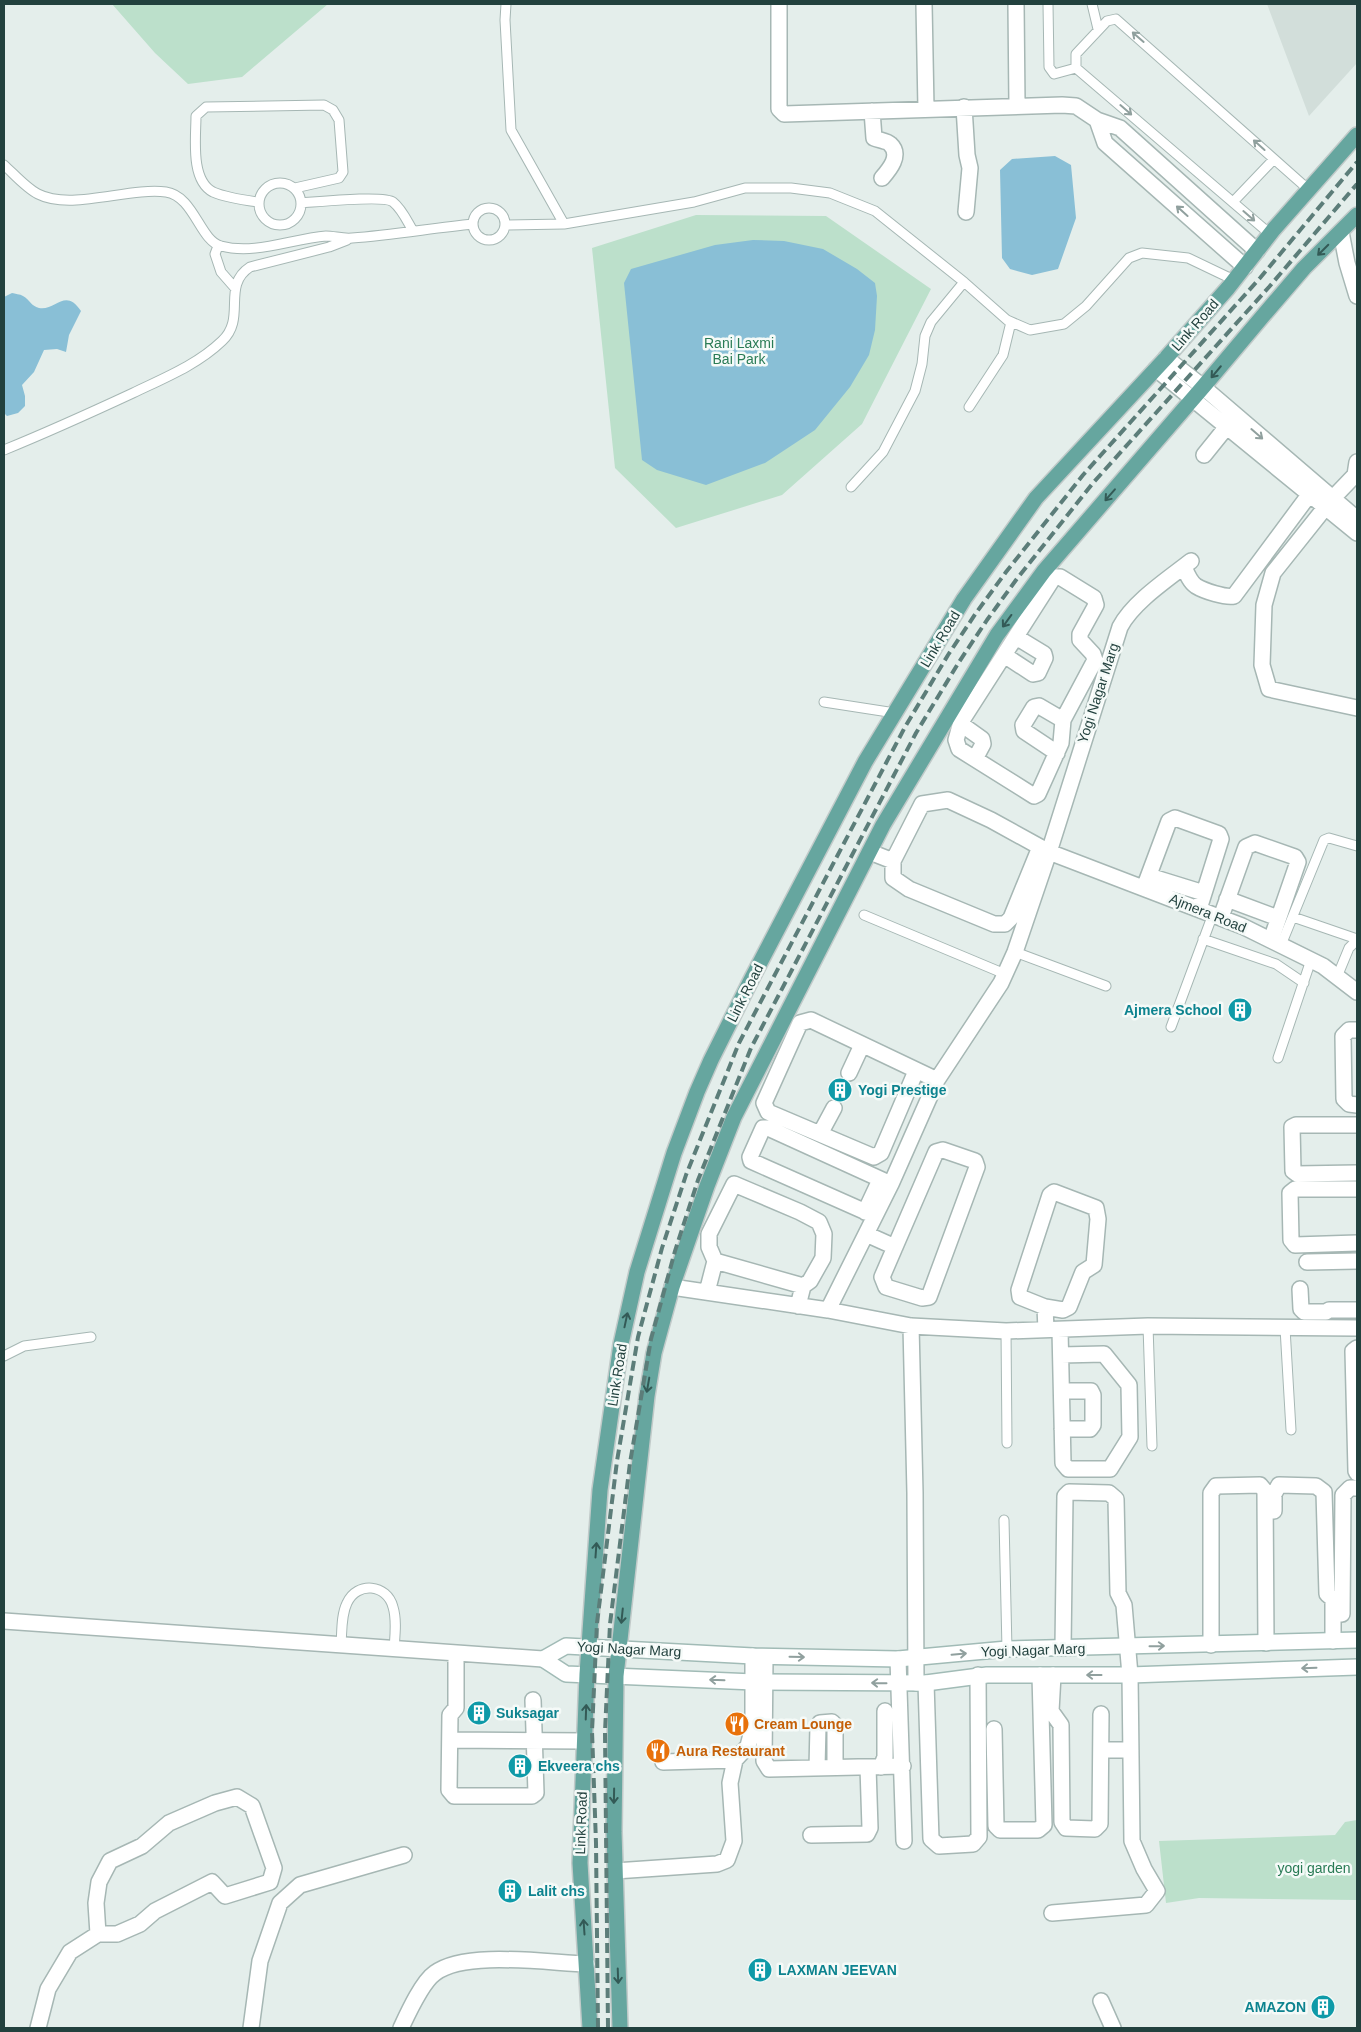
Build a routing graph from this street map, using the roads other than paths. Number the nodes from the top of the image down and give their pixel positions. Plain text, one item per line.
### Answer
1 (506, 4) edge
2 (779, 4) edge
3 (924, 4) edge
4 (1016, 4) edge
5 (1048, 4) edge
6 (1092, 4) edge
7 (1098, 29) junction
8 (1076, 68) junction
9 (1017, 105) junction
10 (964, 107) junction
11 (926, 108) junction
12 (872, 111) junction
13 (1097, 120) junction
14 (1357, 135) edge
15 (1274, 159) junction
16 (4, 165) edge
17 (882, 178) dead end
18 (295, 188) junction
19 (1309, 190) junction
20 (258, 202) junction
21 (1233, 202) junction
22 (301, 203) junction
23 (966, 212) dead end
24 (1357, 215) edge
25 (473, 224) junction
26 (564, 224) junction
27 (506, 225) junction
28 (412, 231) junction
29 (1341, 232) junction
30 (1270, 234) junction
31 (350, 239) junction
32 (218, 246) junction
33 (1257, 251) junction
34 (1244, 267) junction
35 (1234, 280) junction
36 (964, 282) junction
37 (235, 288) junction
38 (1357, 296) edge
39 (1011, 322) junction
40 (1161, 364) junction
41 (1203, 388) junction
42 (1193, 400) junction
43 (969, 407) dead end
44 (1231, 421) junction
45 (4, 450) edge
46 (1204, 455) dead end
47 (1357, 462) edge
48 (851, 487) dead end
49 (1310, 495) junction
50 (1328, 503) junction
51 (1357, 520) edge
52 (1357, 534) edge
53 (1016, 637) junction
54 (1004, 655) junction
55 (824, 702) dead end
56 (1357, 708) edge
57 (895, 713) junction
58 (1063, 720) junction
59 (961, 724) junction
60 (1059, 748) junction
61 (1079, 753) junction
62 (975, 759) junction
63 (902, 793) junction
64 (922, 804) junction
65 (1357, 846) edge
66 (1045, 850) junction
67 (870, 852) junction
68 (893, 861) junction
69 (1146, 882) junction
70 (1204, 893) junction
71 (1227, 899) junction
72 (1211, 913) junction
73 (864, 915) dead end
74 (1286, 917) junction
75 (1203, 939) junction
76 (1357, 939) edge
77 (1276, 943) junction
78 (1015, 952) junction
79 (1311, 960) junction
80 (1005, 974) junction
81 (1337, 977) junction
82 (1304, 983) junction
83 (1106, 986) dead end
84 (1357, 992) edge
85 (1171, 1027) dead end
86 (1357, 1030) edge
87 (862, 1045) junction
88 (1278, 1058) dead end
89 (916, 1070) junction
90 (849, 1073) dead end
91 (937, 1080) junction
92 (1357, 1104) edge
93 (834, 1108) dead end
94 (1357, 1125) edge
95 (820, 1134) junction
96 (884, 1145) junction
97 (905, 1152) junction
98 (898, 1169) junction
99 (1357, 1174) edge
100 (711, 1175) junction
101 (924, 1178) junction
102 (885, 1182) junction
103 (734, 1184) junction
104 (1357, 1189) edge
105 (870, 1214) junction
106 (866, 1234) junction
107 (1357, 1243) edge
108 (895, 1247) junction
109 (1357, 1261) edge
110 (715, 1262) junction
111 (1307, 1262) dead end
112 (803, 1286) junction
113 (672, 1287) junction
114 (1300, 1289) dead end
115 (707, 1292) junction
116 (798, 1306) junction
117 (1045, 1307) junction
118 (828, 1310) junction
119 (1337, 1310) junction
120 (1357, 1310) edge
121 (911, 1326) junction
122 (1148, 1326) junction
123 (1285, 1328) junction
124 (1337, 1328) junction
125 (1357, 1328) edge
126 (1053, 1330) junction
127 (1006, 1331) junction
128 (91, 1337) dead end
129 (1357, 1348) edge
130 (1061, 1354) junction
131 (4, 1356) edge
132 (1062, 1391) junction
133 (1062, 1429) junction
134 (1291, 1430) dead end
135 (1007, 1443) dead end
136 (1152, 1446) dead end
137 (1357, 1473) edge
138 (1357, 1488) edge
139 (1004, 1520) dead end
140 (4, 1621) edge
141 (1344, 1640) edge
142 (1270, 1643) junction
143 (341, 1645) junction
144 (1211, 1645) junction
145 (589, 1646) junction
146 (1127, 1647) junction
147 (1064, 1648) junction
148 (394, 1649) junction
149 (618, 1649) junction
150 (1007, 1649) junction
151 (456, 1654) junction
152 (759, 1656) junction
153 (917, 1658) junction
154 (543, 1659) junction
155 (898, 1659) junction
156 (1357, 1667) edge
157 (588, 1674) junction
158 (978, 1675) junction
159 (1046, 1675) junction
160 (1130, 1675) junction
161 (616, 1676) junction
162 (759, 1682) junction
163 (900, 1683) junction
164 (921, 1683) junction
165 (533, 1700) dead end
166 (885, 1711) dead end
167 (1101, 1714) dead end
168 (994, 1729) dead end
169 (450, 1740) junction
170 (534, 1740) junction
171 (585, 1741) junction
172 (1101, 1750) junction
173 (1130, 1750) junction
174 (735, 1760) junction
175 (662, 1762) dead end
176 (903, 1766) junction
177 (834, 1767) junction
178 (874, 1767) junction
179 (818, 1768) junction
180 (810, 1835) dead end
181 (904, 1841) dead end
182 (404, 1855) dead end
183 (615, 1871) junction
184 (1052, 1913) dead end
185 (98, 1934) junction
186 (587, 1964) junction
187 (1101, 2001) dead end
188 (38, 2028) edge
189 (252, 2028) edge
190 (401, 2028) edge
191 (590, 2028) edge
192 (620, 2028) edge
193 (1113, 2028) edge

1 - 26 lane
2 - 12 street
3 - 11 street
4 - 9 street
5 - 8 lane
6 - 7 lane
7 - 8 lane
15 -> 7 lane
8 -> 21 lane
9 - 10 street
9 - 13 street
10 - 11 street
10 - 23 street
11 - 12 street
12 - 17 street
13 - 33 street
34 -> 13 street
14 - 19 main road, Link Road
15 - 19 lane
15 - 21 lane
16 - 32 lane
18 - 20 lane
18 - 20 lane
18 - 22 lane
19 - 30 main road, Link Road
20 - 22 lane
21 -> 30 lane
22 - 28 lane
24 - 29 main road
25 - 27 lane
25 - 27 lane
25 - 28 lane
26 - 27 lane
26 - 36 lane
28 - 31 lane
29 - 38 street
29 -> 41 main road
30 - 33 main road, Link Road
31 - 32 lane
31 - 37 lane
32 - 37 lane
33 - 34 main road, Link Road
34 - 35 main road, Link Road
35 - 39 lane
35 - 40 main road, Link Road
36 - 39 lane
36 - 48 lane
37 - 45 lane
39 - 43 lane
40 - 41 street
40 - 42 street
40 - 57 main road, Link Road
41 - 42 main road
41 - 44 street
42 - 44 street
42 -> 63 main road
44 - 46 street
44 - 49 street
44 -> 50 street
47 - 50 street
49 - 50 street
49 - 61 street, Yogi Nagar Marg
50 - 51 street
50 - 52 street
50 - 56 street
53 - 54 street
53 - 54 street
53 - 58 street
54 - 59 street
55 - 57 lane
145 -> 57 main road, Link Road
58 - 60 street
58 - 60 street
59 - 62 street
59 - 62 street
60 - 61 street
60 - 62 street
61 - 66 street, Yogi Nagar Marg
63 - 64 street
63 - 67 main road
64 - 66 street, Ajmera Road
64 - 68 street
65 - 74 lane
66 - 68 street
66 - 69 street, Ajmera Road
66 - 78 street
67 - 68 street
67 - 100 main road
69 - 70 street
69 - 70 street
69 - 72 street, Ajmera Road
70 - 72 street
71 - 72 street
71 - 74 street
71 - 74 street
72 - 75 lane
72 - 77 street, Ajmera Road
73 - 80 lane
74 - 76 lane
74 - 77 street
75 - 82 lane
75 - 85 lane
76 - 81 lane
77 - 79 street, Ajmera Road
78 - 80 street
78 - 83 lane
79 - 81 street, Ajmera Road
79 - 82 lane
80 - 91 street
81 - 84 street, Ajmera Road
82 - 88 lane
86 - 92 street
87 - 89 street
87 - 90 street
87 - 95 street
89 - 91 street
89 - 96 street
91 - 97 street
93 - 95 street
94 - 99 street
95 - 96 street
96 - 97 street
97 - 98 street
98 - 101 street
98 - 102 street
100 - 103 street
100 - 113 main road
101 - 108 street
101 - 108 street
102 - 105 street
102 - 105 street
103 - 110 street
103 - 112 street
104 - 107 street
105 - 106 street
106 - 108 street
106 - 118 street
109 - 111 street
110 - 112 street
110 - 115 street
112 - 116 street
113 - 115 street
113 -> 149 main road
114 - 119 street
115 - 116 street
116 - 118 street
117 - 117 street
117 - 126 street
118 - 121 street
119 - 120 street
119 - 124 street
121 - 127 street
121 - 153 street
122 - 123 street
122 - 126 street
122 - 136 lane
123 - 124 street
123 - 134 lane
124 - 125 street
126 - 127 street
126 - 130 street
127 - 135 lane
128 - 131 lane
129 - 137 street
130 - 132 street
130 - 133 street
132 - 133 street
132 - 133 street
138 - 141 street
139 - 150 lane
140 - 143 street
141 - 142 street, Yogi Nagar Marg
141 - 142 street
142 - 144 street, Yogi Nagar Marg
142 - 144 street
143 - 148 street
143 - 148 lane
146 -> 144 street, Yogi Nagar Marg
145 - 149 street, Yogi Nagar Marg
145 - 154 street, Yogi Nagar Marg
145 - 157 main road, Link Road
146 - 147 street, Yogi Nagar Marg
146 - 147 street
146 - 160 street
147 - 150 street, Yogi Nagar Marg
148 - 151 street
149 - 152 street, Yogi Nagar Marg
149 - 161 main road
153 -> 150 street, Yogi Nagar Marg
151 - 154 street
151 - 169 street
152 -> 155 street, Yogi Nagar Marg
152 - 162 street
153 - 155 street, Yogi Nagar Marg
153 - 164 street
154 - 157 street, Yogi Nagar Marg
155 - 163 street
156 -> 160 street, Yogi Nagar Marg
157 - 161 street, Yogi Nagar Marg
171 -> 157 main road, Link Road
158 - 159 street, Yogi Nagar Marg
158 - 164 street, Yogi Nagar Marg
158 - 164 street
160 -> 159 street, Yogi Nagar Marg
159 - 168 street
159 - 172 street
160 - 173 street
162 -> 161 street, Yogi Nagar Marg
161 -> 183 main road
163 -> 162 street, Yogi Nagar Marg
162 - 174 street
162 - 179 street
163 - 164 street, Yogi Nagar Marg
163 - 176 street
165 - 170 street
166 - 178 street
167 - 172 street
169 - 170 street
169 - 170 street
170 - 171 street
186 -> 171 main road, Link Road
172 - 173 street
173 - 184 street
174 - 175 street
174 - 183 street
176 - 178 street
176 - 181 street
177 - 178 street
177 - 179 street
177 - 179 street
178 - 180 street
182 - 189 street
183 -> 192 main road
185 - 185 street
185 - 188 street
186 - 190 street
186 - 191 main road, Link Road
187 - 193 street

